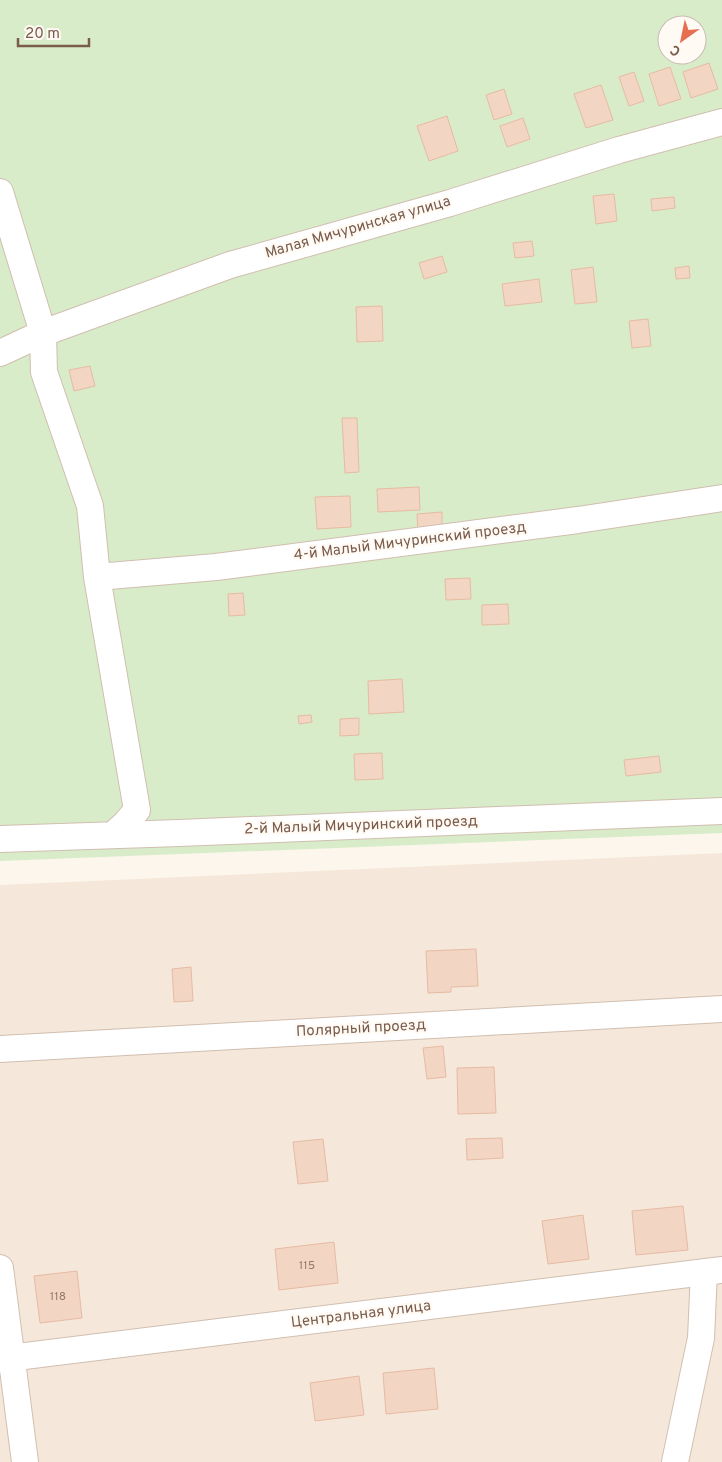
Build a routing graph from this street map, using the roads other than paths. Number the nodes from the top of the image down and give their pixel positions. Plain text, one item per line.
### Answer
1 (722, 122) edge
2 (0, 192) edge
3 (43, 333) junction
4 (0, 353) edge
5 (722, 498) edge
6 (97, 577) junction
7 (137, 810) junction
8 (722, 811) edge
9 (179, 833) junction
10 (113, 834) junction
11 (0, 839) edge
12 (722, 1009) edge
13 (0, 1048) edge
14 (0, 1268) edge
15 (713, 1271) edge
16 (6, 1359) edge
17 (25, 1462) edge
18 (675, 1462) edge

1 - 3 lane, Малая Мичуринская улица
2 - 3 lane
3 - 4 lane, Малая Мичуринская улица
3 - 6 lane
5 - 6 lane, 4-й Малый Мичуринский проезд
6 - 7 lane
7 - 9 lane
7 - 10 lane
8 - 9 lane, 2-й Малый Мичуринский проезд
9 - 10 lane, 2-й Малый Мичуринский проезд
10 - 11 lane, 2-й Малый Мичуринский проезд
12 - 13 lane, Полярный проезд
14 - 16 lane
15 - 16 lane, Центральная улица
15 - 18 lane
16 - 17 lane

